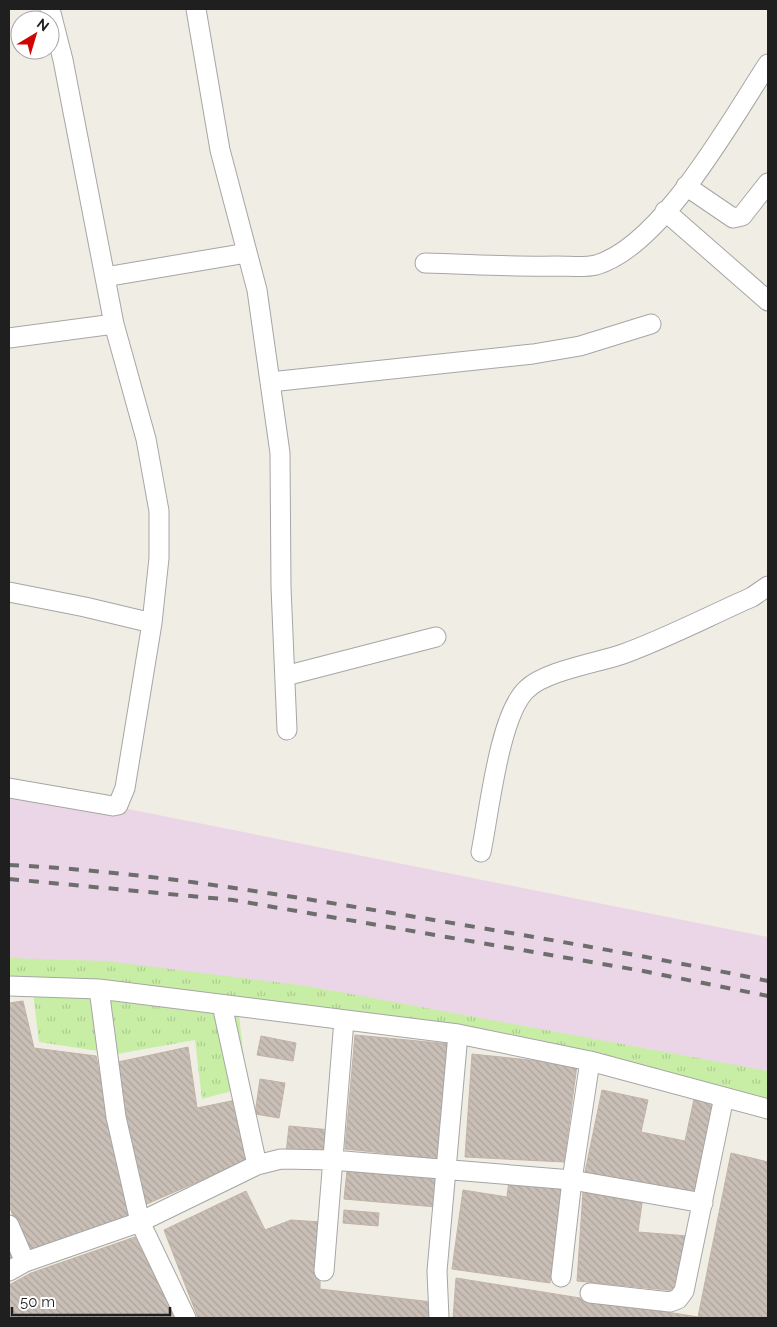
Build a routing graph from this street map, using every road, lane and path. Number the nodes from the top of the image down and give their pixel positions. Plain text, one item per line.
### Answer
1 (50, 9) edge
2 (196, 9) edge
3 (768, 64) edge
4 (768, 183) edge
5 (686, 186) junction
6 (666, 211) junction
7 (247, 254) junction
8 (425, 263) dead end
9 (105, 277) junction
10 (768, 301) edge
11 (114, 324) junction
12 (651, 324) dead end
13 (9, 338) edge
14 (270, 382) junction
15 (768, 586) edge
16 (9, 589) edge
17 (152, 623) junction
18 (436, 637) dead end
19 (285, 676) junction
20 (287, 730) dead end
21 (9, 788) edge
22 (481, 852) dead end
23 (9, 986) edge
24 (99, 989) junction
25 (222, 1005) junction
26 (344, 1020) junction
27 (458, 1034) junction
28 (590, 1061) junction
29 (724, 1097) junction
30 (768, 1109) edge
31 (332, 1160) junction
32 (257, 1164) junction
33 (447, 1169) junction
34 (572, 1180) junction
35 (703, 1203) junction
36 (140, 1222) junction
37 (9, 1226) edge
38 (17, 1266) edge
39 (324, 1270) dead end
40 (560, 1277) dead end
41 (590, 1293) dead end
42 (186, 1318) edge
43 (439, 1318) edge

1 - 9 street
2 - 7 street
3 - 5 street
4 - 5 street
5 - 6 street
6 - 8 street
6 - 10 street
7 - 9 street
7 - 14 street
9 - 11 street
11 - 13 street
11 - 17 street
12 - 14 street
14 - 19 street
15 - 22 street
16 - 17 street
17 - 21 street
18 - 19 street
19 - 20 street
23 - 24 street
24 - 25 street
24 - 36 street
25 - 26 street
25 - 32 street
26 - 27 street
26 - 31 street
27 - 28 street
27 - 33 street
28 - 29 street
28 - 34 street
29 - 30 street
29 - 35 street
31 - 32 street
31 - 33 street
31 - 39 street
32 - 36 street
33 - 34 street
33 - 43 street
34 - 35 street
34 - 40 street
35 - 41 street
36 - 38 street
36 - 42 street
37 - 38 street

